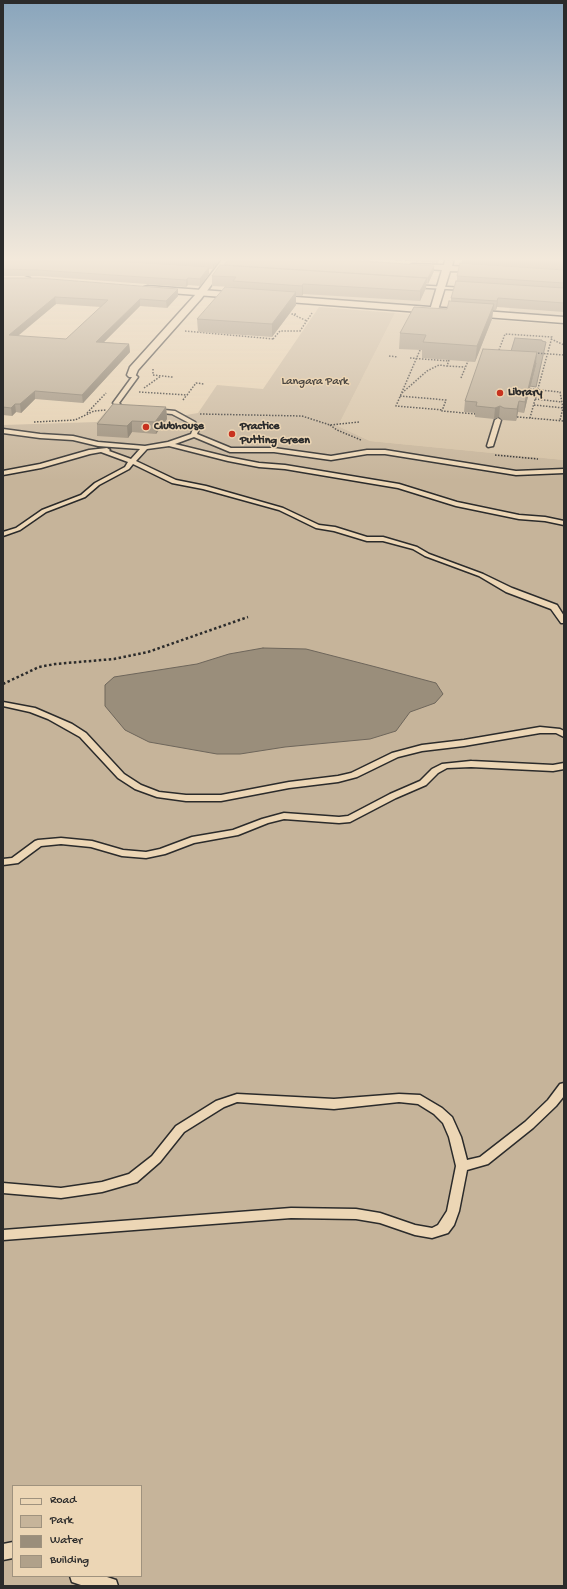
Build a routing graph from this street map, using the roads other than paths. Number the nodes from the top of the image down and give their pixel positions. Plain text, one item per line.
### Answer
1 (167, 331) edge
2 (132, 375) joint
3 (129, 409) edge
4 (145, 410) edge
5 (498, 420) edge
6 (3, 431) edge
7 (194, 435) junction
8 (169, 444) junction
9 (490, 446) dead end
10 (131, 448) junction
11 (145, 448) junction
12 (102, 451) junction
13 (131, 462) junction
14 (564, 471) edge
15 (3, 473) edge
16 (564, 523) edge
17 (3, 534) edge
18 (564, 621) edge
19 (3, 704) edge
20 (564, 734) edge
21 (564, 766) edge
22 (3, 862) edge
23 (564, 1087) edge
24 (462, 1166) junction
25 (3, 1188) edge
26 (3, 1235) edge
27 (81, 1577) edge
28 (110, 1586) edge

1 - 2 street
2 - 3 lane
4 - 7 lane
5 - 9 lane
6 - 10 lane
7 - 8 lane
7 - 14 lane
8 - 11 lane
8 - 16 lane
10 - 11 lane
10 - 12 lane
11 - 13 lane
12 - 13 lane
12 - 15 lane
13 - 17 lane
13 - 18 lane
19 - 20 lane
21 - 22 lane
23 - 24 lane
24 - 25 lane
24 - 26 lane
27 - 28 lane

